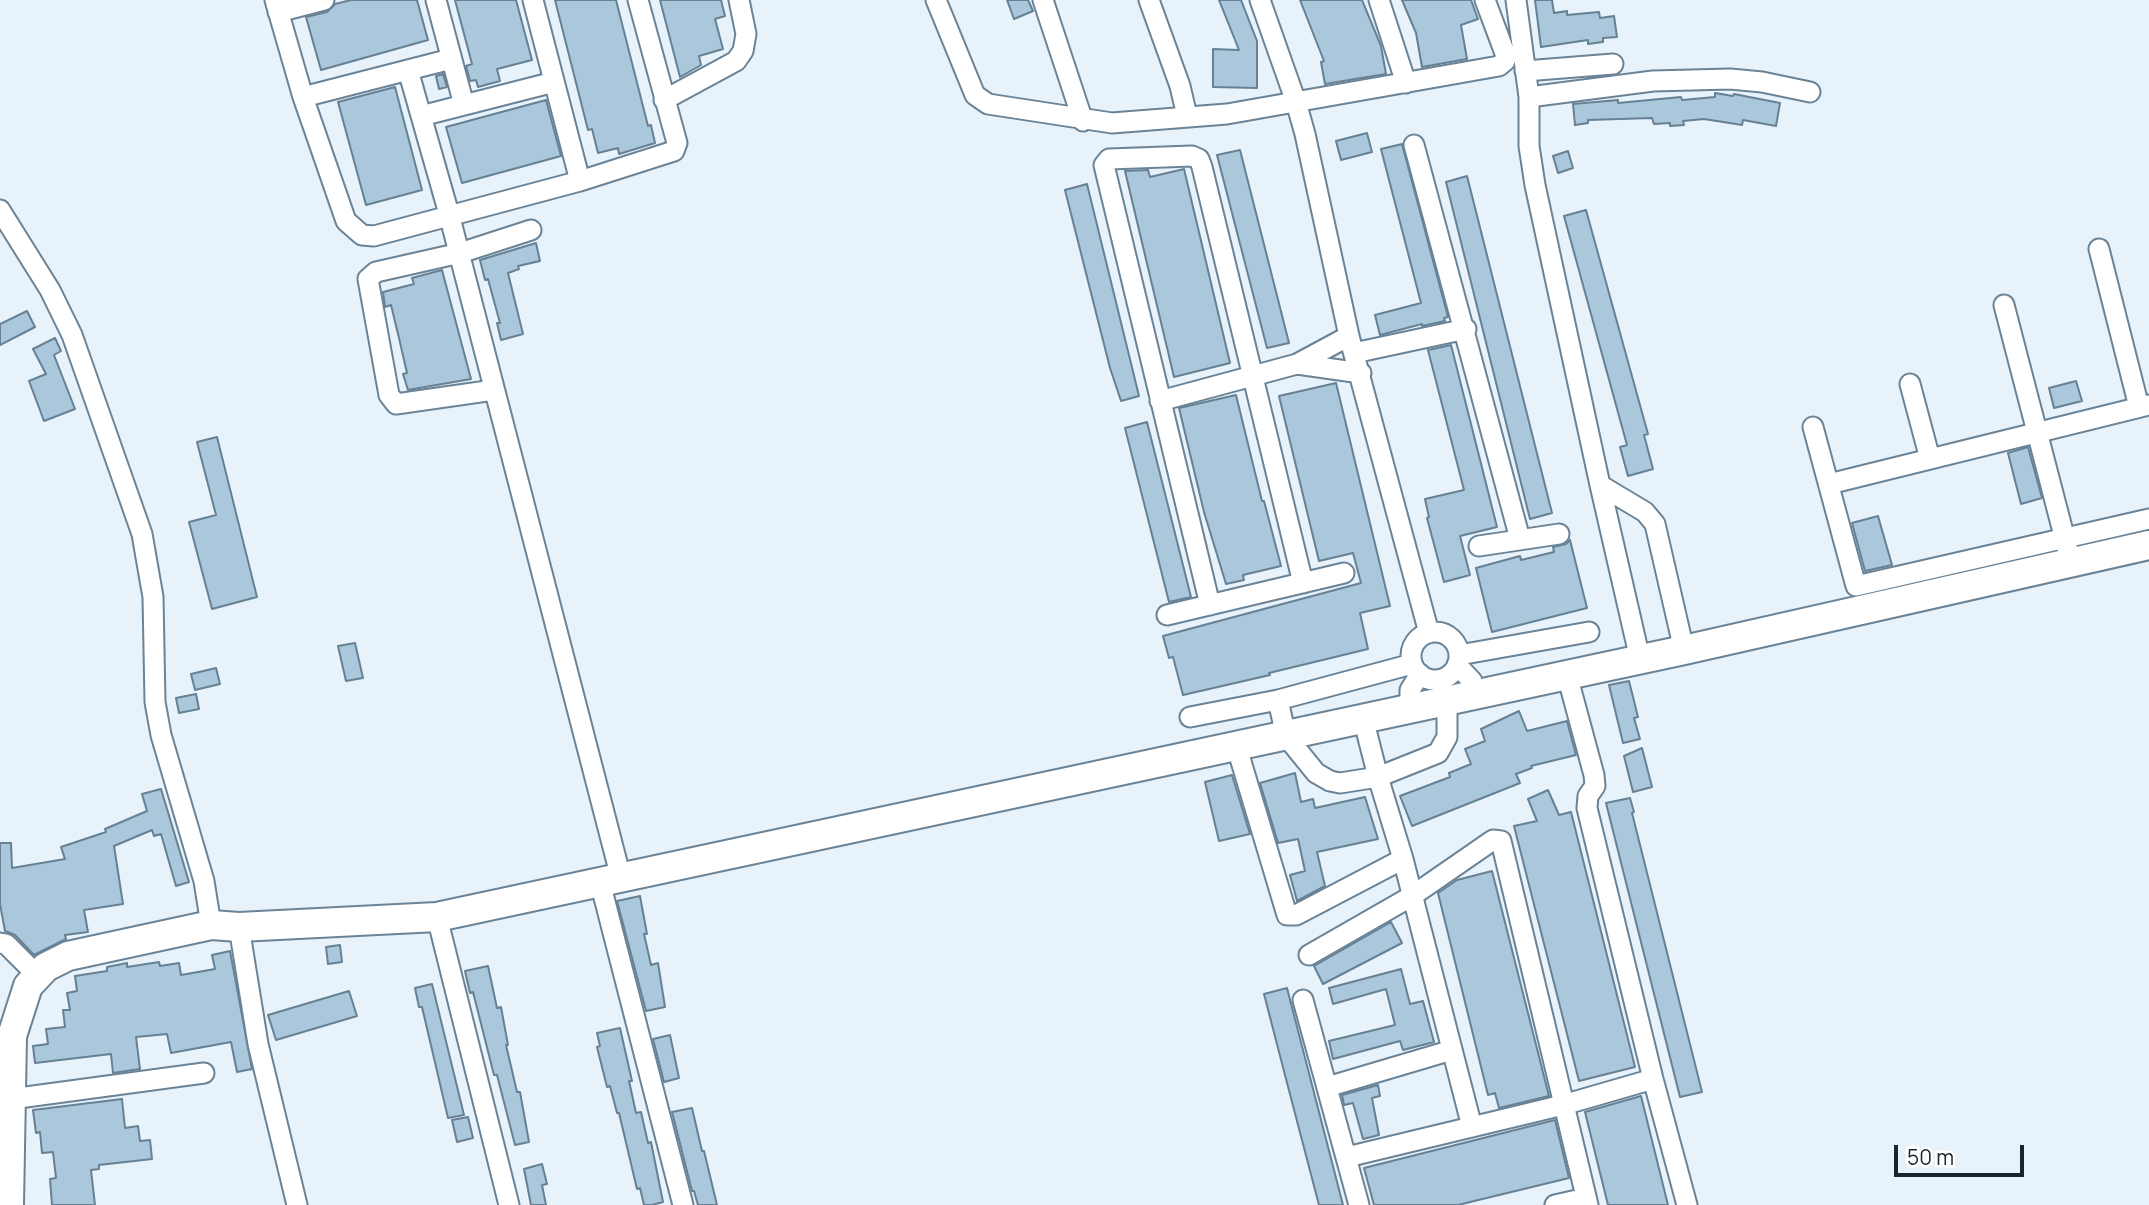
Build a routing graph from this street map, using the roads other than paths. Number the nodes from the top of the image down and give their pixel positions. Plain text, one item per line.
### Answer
1 (324, 0) edge
2 (436, 0) edge
3 (533, 0) edge
4 (638, 0) edge
5 (738, 0) edge
6 (936, 0) edge
7 (1044, 0) edge
8 (1149, 0) edge
9 (1260, 0) edge
10 (1378, 0) edge
11 (1485, 0) edge
12 (1516, 0) edge
13 (276, 6) edge
14 (451, 59) junction
15 (1613, 64) dead end
16 (408, 70) junction
17 (1525, 71) junction
18 (554, 82) junction
19 (1406, 83) junction
20 (1810, 93) dead end
21 (303, 97) junction
22 (1529, 97) junction
23 (664, 100) junction
24 (464, 105) junction
25 (421, 116) junction
26 (1187, 116) junction
27 (1301, 117) junction
28 (1083, 121) junction
29 (1414, 145) dead end
30 (580, 181) junction
31 (0, 211) edge
32 (451, 220) junction
33 (531, 230) dead end
34 (458, 249) junction
35 (2099, 250) dead end
36 (2004, 305) dead end
37 (1465, 329) junction
38 (1352, 345) junction
39 (1297, 364) junction
40 (1361, 373) junction
41 (1252, 376) junction
42 (1910, 384) dead end
43 (494, 390) junction
44 (1160, 401) junction
45 (2144, 406) edge
46 (1813, 427) dead end
47 (2038, 432) junction
48 (1930, 459) junction
49 (1829, 484) junction
50 (1600, 485) junction
51 (2149, 519) edge
52 (1559, 534) dead end
53 (1520, 539) junction
54 (2149, 545) edge
55 (1479, 546) dead end
56 (2068, 551) junction
57 (1344, 573) dead end
58 (1303, 583) junction
59 (1859, 598) junction
60 (1210, 605) junction
61 (1167, 615) dead end
62 (1589, 632) dead end
63 (1429, 633) junction
64 (1684, 650) junction
65 (1640, 659) junction
66 (1458, 660) junction
67 (1416, 669) junction
68 (1567, 675) junction
69 (1461, 697) junction
70 (1278, 700) junction
71 (1410, 708) junction
72 (1190, 717) dead end
73 (1363, 718) junction
74 (1286, 736) junction
75 (1237, 748) junction
76 (1378, 776) junction
77 (1407, 876) junction
78 (610, 880) junction
79 (437, 918) junction
80 (211, 925) junction
81 (239, 927) junction
82 (0, 943) edge
83 (1309, 955) dead end
84 (37, 975) junction
85 (1303, 1000) dead end
86 (6, 1036) edge
87 (1452, 1050) junction
88 (204, 1073) dead end
89 (1653, 1079) junction
90 (1327, 1087) junction
91 (11, 1100) junction
92 (1563, 1105) junction
93 (1472, 1127) junction
94 (1347, 1157) junction
95 (1587, 1201) edge
96 (9, 1205) edge
97 (297, 1205) edge
98 (509, 1205) edge
99 (682, 1205) edge
100 (1359, 1205) edge
101 (1555, 1205) edge
102 (1687, 1205) edge

1 - 13 street
2 - 14 street
3 - 18 street
4 - 23 street
5 - 23 street
6 - 28 street
7 - 28 street
8 - 26 street
9 - 27 street
10 - 19 street
11 - 19 street
12 - 17 street
13 - 21 street
14 - 16 street
14 - 24 street
15 - 17 street
16 - 21 street
16 - 25 street
17 - 22 street
18 - 24 street
18 - 30 street
19 - 27 street
20 - 22 street
21 - 32 street
22 - 50 street
23 - 30 street
24 - 25 street
25 - 32 street
26 - 27 street
26 - 28 street
27 - 38 street
29 - 37 street
30 - 32 street
31 - 80 street
32 - 34 street
33 - 34 street
34 - 43 street
34 - 43 street
35 - 45 street
36 - 47 street
37 - 38 street
37 - 53 street
38 - 39 street
38 - 40 street
39 - 40 street
39 - 41 street
40 - 63 street
41 - 44 street
41 - 44 street
41 - 58 street
42 - 48 street
43 - 78 street
44 - 60 street
45 - 47 street
46 - 49 street
47 - 48 street
47 - 56 street
48 - 49 street
49 - 59 street
50 - 64 street
50 - 65 street
51 - 56 street
52 - 53 street
53 - 55 street
54 - 56 street
56 - 59 street
57 - 58 street
58 - 60 street
59 - 64 street
60 - 61 street
62 - 66 street
63 - 66 street
63 - 67 street
64 - 65 street
65 - 68 street
66 - 67 street
66 - 69 street
67 - 70 street
67 - 71 street
68 - 69 street
68 - 89 street
69 - 71 street
69 - 76 street
70 - 72 street
70 - 74 street
71 - 73 street
73 - 74 street
73 - 76 street
74 - 75 street
74 - 76 street
75 - 77 street
75 - 78 street
76 - 77 street
77 - 83 street
77 - 87 street
77 - 92 street
78 - 79 street
78 - 99 street
79 - 81 street
79 - 98 street
80 - 81 street
80 - 84 street
81 - 97 street
82 - 84 street
84 - 86 street
85 - 90 street
86 - 91 street
87 - 90 street
87 - 93 street
88 - 91 street
89 - 92 street
89 - 102 street
90 - 94 street
91 - 96 street
92 - 93 street
92 - 95 street
93 - 94 street
94 - 100 street
95 - 101 street

